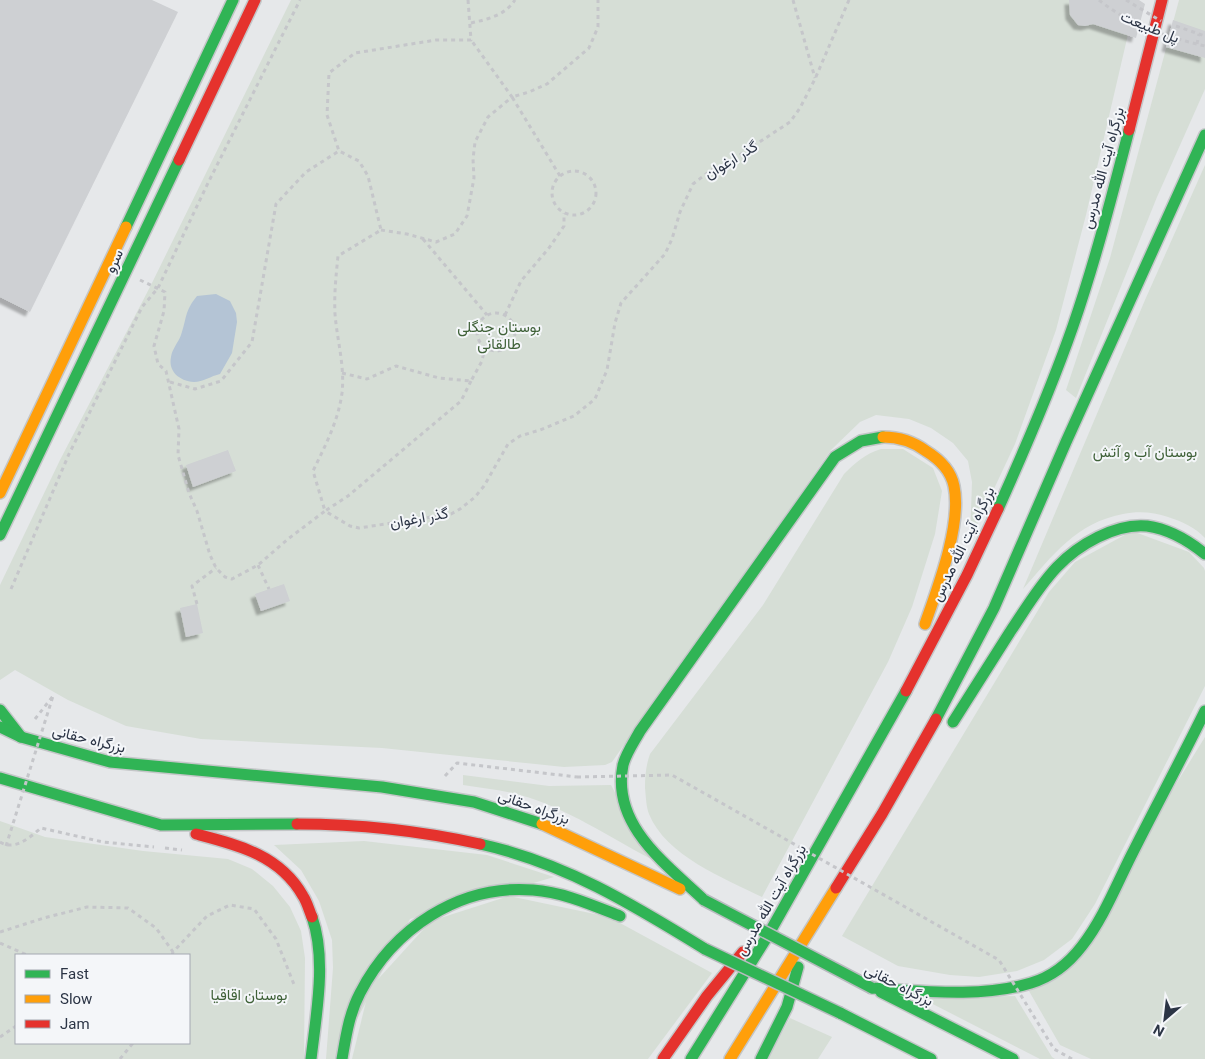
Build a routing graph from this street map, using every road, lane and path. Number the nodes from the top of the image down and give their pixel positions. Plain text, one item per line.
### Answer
1 (233, 0) edge
2 (255, 0) edge
3 (300, 0) edge
4 (468, 0) edge
5 (515, 0) edge
6 (598, 0) edge
7 (794, 0) edge
8 (849, 0) edge
9 (1099, 0) edge
10 (1126, 0) edge
11 (1162, 0) edge
12 (471, 23) junction
13 (1199, 34) junction
14 (1205, 36) edge
15 (471, 40) junction
16 (1197, 44) junction
17 (1205, 46) edge
18 (815, 79) junction
19 (512, 97) junction
20 (1205, 135) edge
21 (339, 151) junction
22 (560, 176) junction
23 (564, 213) junction
24 (381, 230) junction
25 (423, 238) junction
26 (125, 273) junction
27 (158, 288) junction
28 (487, 315) junction
29 (505, 315) junction
30 (485, 347) junction
31 (342, 373) junction
32 (471, 381) junction
33 (169, 382) junction
34 (0, 493) edge
35 (326, 511) junction
36 (0, 535) edge
37 (1205, 554) edge
38 (258, 565) junction
39 (216, 568) junction
40 (11, 588) dead end
41 (269, 589) dead end
42 (197, 604) dead end
43 (0, 710) edge
44 (1205, 712) edge
45 (892, 718) junction
46 (0, 727) edge
47 (945, 735) dead end
48 (21, 737) junction
49 (922, 765) dead end
50 (445, 776) dead end
51 (0, 778) edge
52 (882, 814) junction
53 (161, 825) junction
54 (0, 842) edge
55 (6, 846) junction
56 (189, 851) dead end
57 (792, 893) junction
58 (704, 900) junction
59 (628, 919) dead end
60 (646, 926) dead end
61 (0, 932) edge
62 (808, 932) junction
63 (0, 943) edge
64 (705, 949) junction
65 (26, 954) edge
66 (172, 954) edge
67 (296, 987) dead end
68 (872, 988) junction
69 (840, 1013) junction
70 (15, 1027) edge
71 (0, 1037) edge
72 (869, 1039) dead end
73 (132, 1044) edge
74 (120, 1059) edge
75 (311, 1059) edge
76 (342, 1059) edge
77 (663, 1059) edge
78 (692, 1059) edge
79 (730, 1059) edge
80 (761, 1059) edge
81 (932, 1059) edge
82 (1013, 1059) edge
83 (1072, 1059) edge

1 - 34 main road, سرو
2 - 26 main road, سرو
3 - 27 path
4 - 12 path
5 - 12 path
6 - 19 path
7 - 18 path
8 - 18 path, گذر ارغوان
9 - 16 path, پل طبیعت, bridge
10 - 13 path, bridge
11 - 45 main road, بزرگراه آیت الله مدرس
12 - 15 path
13 - 14 path
13 - 16 path
15 - 19 path
15 - 21 path
16 - 17 path, پل طبیعت, bridge
18 - 35 path, گذر ارغوان
19 - 22 path
19 - 25 path
20 - 52 main road
21 - 24 path
21 - 33 path
22 - 23 path
22 - 23 path
23 - 29 path
24 - 25 path
24 - 31 path
25 - 28 path
26 - 27 path
26 - 36 main road, سرو
27 - 33 path
27 - 40 path
28 - 29 path
28 - 30 path
29 - 30 path
30 - 32 path
31 - 32 path
31 - 35 path
32 - 35 path
33 - 39 path
35 - 38 path
37 - 47 main road
38 - 39 path
38 - 41 path
39 - 42 path
43 - 48 main road
44 - 68 main road
45 - 57 main road, بزرگراه آیت الله مدرس
45 - 58 main road
46 - 48 main road, بزرگراه حقانی
48 - 55 path, bridge
48 - 58 main road, بزرگراه حقانی
49 - 52 main road
50 - 83 path, bridge
51 - 53 main road
52 - 62 main road
53 - 64 main road
53 - 75 main road
54 - 55 path
55 - 56 path
57 - 77 main road
57 - 78 main road, بزرگراه آیت الله مدرس
58 - 68 main road, بزرگراه حقانی, bridge
59 - 76 main road
60 - 64 main road
61 - 66 path
62 - 79 main road
62 - 80 main road
63 - 65 path
64 - 69 main road, bridge
66 - 67 path
68 - 82 main road, بزرگراه حقانی
69 - 72 main road
69 - 81 main road
70 - 71 path
73 - 74 path

